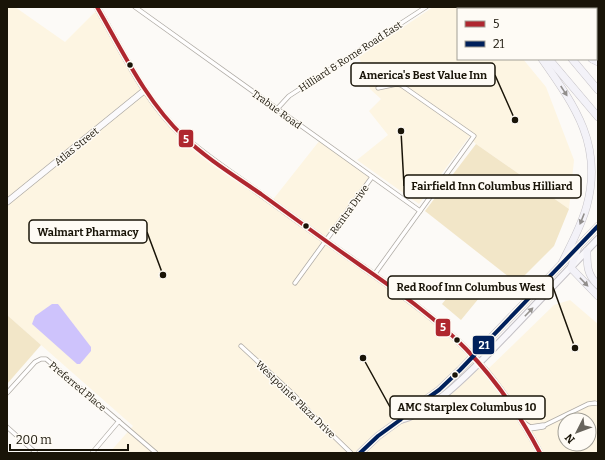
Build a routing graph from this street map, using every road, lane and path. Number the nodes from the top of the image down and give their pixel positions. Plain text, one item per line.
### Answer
1 (135, 7) edge
2 (426, 7) edge
3 (99, 8) edge
4 (543, 60) edge
5 (550, 60) edge
6 (573, 60) edge
7 (576, 60) edge
8 (598, 83) edge
9 (378, 88) dead end
10 (145, 90) junction
11 (598, 90) edge
12 (277, 110) junction
13 (598, 117) edge
14 (372, 177) junction
15 (7, 202) edge
16 (420, 212) junction
17 (598, 226) edge
18 (598, 239) edge
19 (326, 240) junction
20 (578, 247) junction
21 (587, 251) junction
22 (562, 263) junction
23 (571, 268) junction
24 (374, 275) junction
25 (294, 283) dead end
26 (598, 285) edge
27 (598, 296) edge
28 (241, 346) dead end
29 (473, 356) junction
30 (479, 362) junction
31 (7, 393) edge
32 (598, 404) edge
33 (400, 420) junction
34 (119, 421) junction
35 (524, 424) junction
36 (543, 426) junction
37 (7, 427) edge
38 (535, 442) junction
39 (36, 453) edge
40 (92, 453) edge
41 (156, 453) edge
42 (351, 453) edge
43 (360, 453) edge
44 (540, 453) edge

1 - 12 street, Trabue Road
2 - 12 street, Hilliard & Rome Road East
3 - 10 main road
4 -> 22 highway
5 - 13 highway
6 - 11 highway
7 - 8 highway
9 - 16 street
10 - 15 main road, Atlas Street
10 - 19 main road
12 - 14 street, Trabue Road
14 - 16 street, Trabue Road
14 - 19 street, Rentra Drive
16 - 24 street
17 - 20 main road
18 - 21 main road
19 - 24 main road
19 - 25 street
20 - 22 main road
20 - 23 highway
21 - 23 main road
21 - 26 highway
22 - 29 main road
23 -> 27 highway
30 -> 23 main road
24 - 29 main road
28 - 42 street, Westpointe Plaza Drive
29 - 30 main road
29 - 33 main road
30 - 33 main road
30 - 35 main road
31 - 34 street, Preferred Place
32 - 36 street
33 - 43 main road
34 - 40 street
34 - 41 street
35 - 36 main road
35 - 38 main road
36 - 38 main road
37 - 39 street
38 - 44 main road

